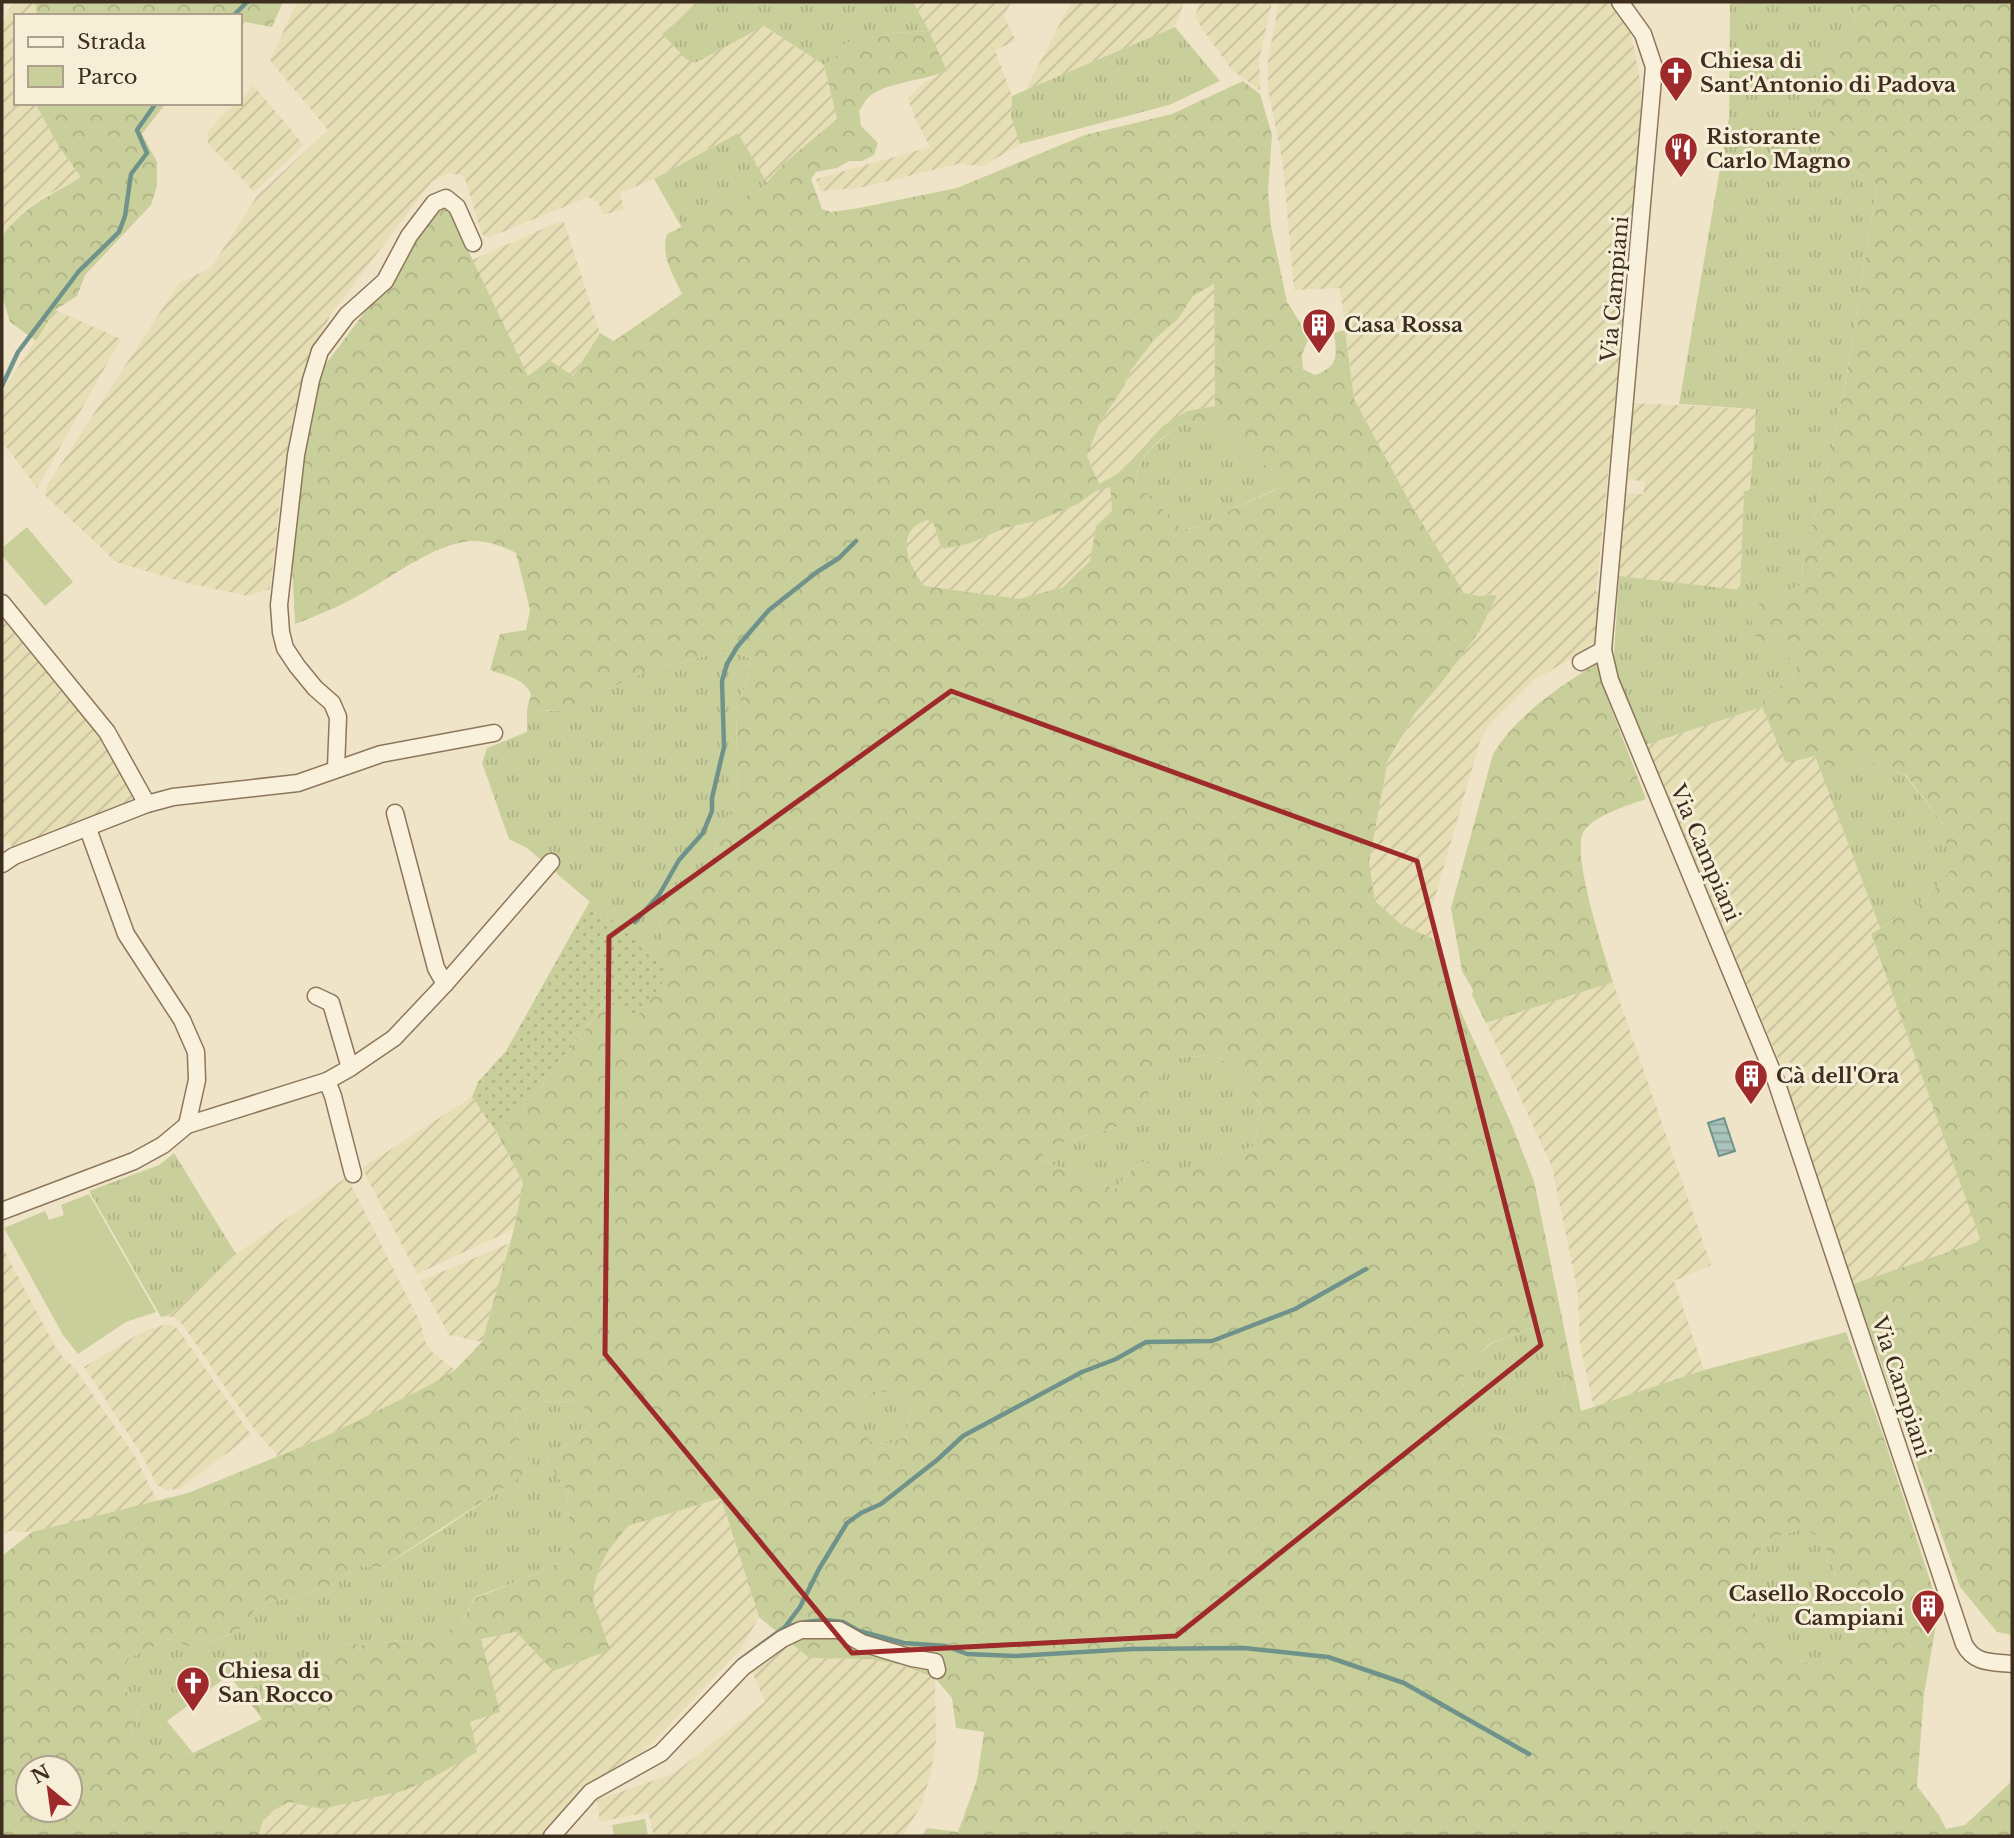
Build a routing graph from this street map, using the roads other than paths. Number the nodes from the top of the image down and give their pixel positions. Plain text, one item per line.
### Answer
1 (1620, 2) edge
2 (473, 243) dead end
3 (2, 603) edge
4 (1603, 650) junction
5 (1581, 662) dead end
6 (494, 733) dead end
7 (336, 768) junction
8 (147, 804) junction
9 (395, 813) dead end
10 (88, 829) junction
11 (551, 862) dead end
12 (2, 864) edge
13 (445, 984) junction
14 (316, 996) dead end
15 (350, 1068) junction
16 (327, 1081) junction
17 (187, 1125) junction
18 (353, 1174) dead end
19 (2, 1211) edge
20 (2012, 1664) edge
21 (936, 1666) dead end
22 (552, 1836) edge

1 - 4 street, Via Campiani
2 - 7 street
3 - 8 street
4 - 5 street
4 - 20 street, Via Campiani
6 - 7 street
7 - 8 street
8 - 10 street
9 - 13 street
10 - 12 street
10 - 17 street
11 - 13 street
13 - 15 street
14 - 15 street
15 - 16 street
16 - 17 street
16 - 18 street
17 - 19 street
21 - 22 street

